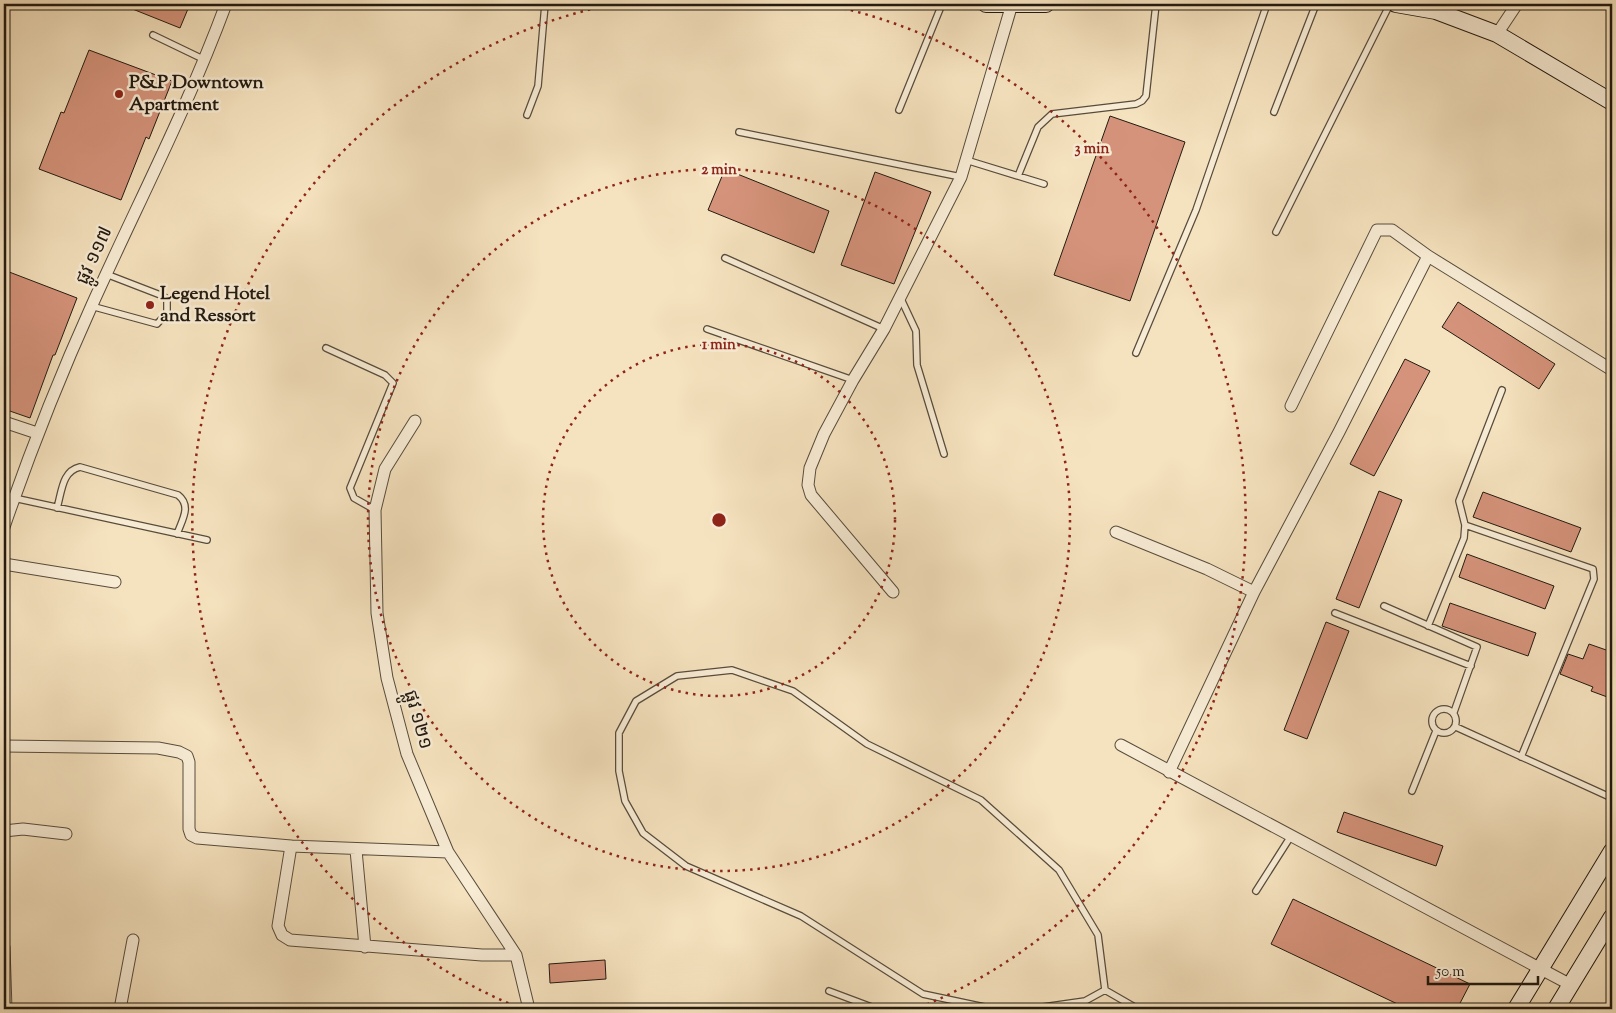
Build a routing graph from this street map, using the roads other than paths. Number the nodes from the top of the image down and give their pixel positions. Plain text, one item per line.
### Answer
1 (226, 4) edge
2 (545, 4) edge
3 (942, 4) edge
4 (986, 4) edge
5 (1012, 4) edge
6 (1046, 4) edge
7 (1156, 4) edge
8 (1267, 4) edge
9 (1316, 4) edge
10 (1390, 4) edge
11 (1396, 4) edge
12 (1517, 4) edge
13 (1497, 34) junction
14 (153, 35) dead end
15 (205, 60) junction
16 (1612, 102) edge
17 (899, 110) dead end
18 (1274, 112) dead end
19 (527, 115) dead end
20 (739, 132) dead end
21 (966, 160) junction
22 (1018, 176) junction
23 (961, 177) junction
24 (1044, 184) dead end
25 (1276, 232) dead end
26 (1428, 256) junction
27 (726, 258) dead end
28 (106, 274) junction
29 (900, 298) junction
30 (91, 306) junction
31 (707, 329) dead end
32 (884, 329) junction
33 (326, 348) dead end
34 (1136, 353) dead end
35 (1612, 370) edge
36 (853, 380) junction
37 (1502, 390) dead end
38 (1291, 406) dead end
39 (415, 421) dead end
40 (4, 422) edge
41 (37, 433) junction
42 (944, 454) dead end
43 (14, 498) junction
44 (57, 508) junction
45 (375, 510) junction
46 (1465, 525) junction
47 (4, 527) edge
48 (1116, 532) dead end
49 (177, 534) junction
50 (207, 540) dead end
51 (4, 564) edge
52 (115, 582) dead end
53 (893, 592) dead end
54 (1254, 592) junction
55 (1384, 606) dead end
56 (1335, 612) dead end
57 (1428, 626) junction
58 (1471, 666) junction
59 (1454, 712) junction
60 (1456, 727) junction
61 (1436, 732) junction
62 (1121, 745) dead end
63 (4, 746) edge
64 (1521, 757) junction
65 (1169, 772) junction
66 (1412, 791) dead end
67 (1612, 798) edge
68 (4, 830) edge
69 (66, 834) dead end
70 (1291, 836) junction
71 (291, 846) junction
72 (356, 850) junction
73 (1612, 851) edge
74 (448, 852) junction
75 (1256, 891) dead end
76 (1612, 917) edge
77 (133, 940) dead end
78 (4, 947) edge
79 (365, 947) junction
80 (516, 956) junction
81 (1541, 968) junction
82 (1571, 985) junction
83 (1105, 990) junction
84 (829, 991) dead end
85 (1086, 1001) junction
86 (6, 1009) edge
87 (120, 1009) edge
88 (528, 1009) edge
89 (877, 1009) edge
90 (1019, 1009) edge
91 (1029, 1009) edge
92 (1083, 1009) edge
93 (1138, 1009) edge
94 (1516, 1009) edge
95 (1556, 1009) edge

1 - 15 street, ផ្លូវ ១១៧
2 - 19 lane
3 - 17 lane
4 - 5 street
5 - 6 street
5 - 21 street
7 - 22 lane
8 - 34 lane
9 - 18 lane
10 - 25 lane
11 - 13 street
12 - 13 street
13 - 16 street
14 - 15 lane
15 - 28 street, ផ្លូវ ១១៧
20 - 23 lane
21 - 22 lane
21 - 23 street
22 - 24 lane
23 - 29 street
26 - 35 street
26 - 38 street
26 - 54 street
27 - 32 lane
28 - 30 street, ផ្លូវ ១១៧
28 - 30 lane
29 - 32 street
29 - 42 lane
30 - 41 street, ផ្លូវ ១១៧
31 - 36 lane
32 - 36 street
33 - 45 lane
36 - 53 street
37 - 46 lane
39 - 45 street, ផ្លូវ ១២១
40 - 41 street
41 - 43 street, ផ្លូវ ១១៧
43 - 44 lane
43 - 47 street, ផ្លូវ ១១៧
44 - 49 lane
44 - 49 lane
45 - 74 street, ផ្លូវ ១២១
46 - 57 lane
46 - 64 lane
48 - 54 street
49 - 50 lane
51 - 52 street
54 - 65 street
55 - 57 lane
56 - 58 lane
57 - 58 lane
58 - 59 lane
59 - 60 lane
59 - 61 lane
60 - 61 lane
60 - 64 lane
61 - 66 lane
62 - 65 street
63 - 71 street
64 - 67 lane
65 - 70 street
68 - 69 street
70 - 75 lane
70 - 81 street
71 - 72 street
71 - 79 street
72 - 74 street
72 - 79 street
73 - 81 street
74 - 80 street, ផ្លូវ ១២១
76 - 82 street
77 - 87 street
78 - 86 street
79 - 80 street
80 - 88 street, ផ្លូវ ១២១
81 - 82 street
81 - 94 street
82 - 95 street
83 - 85 lane
83 - 90 lane
83 - 93 lane
84 - 89 lane
85 - 91 lane
85 - 92 lane

